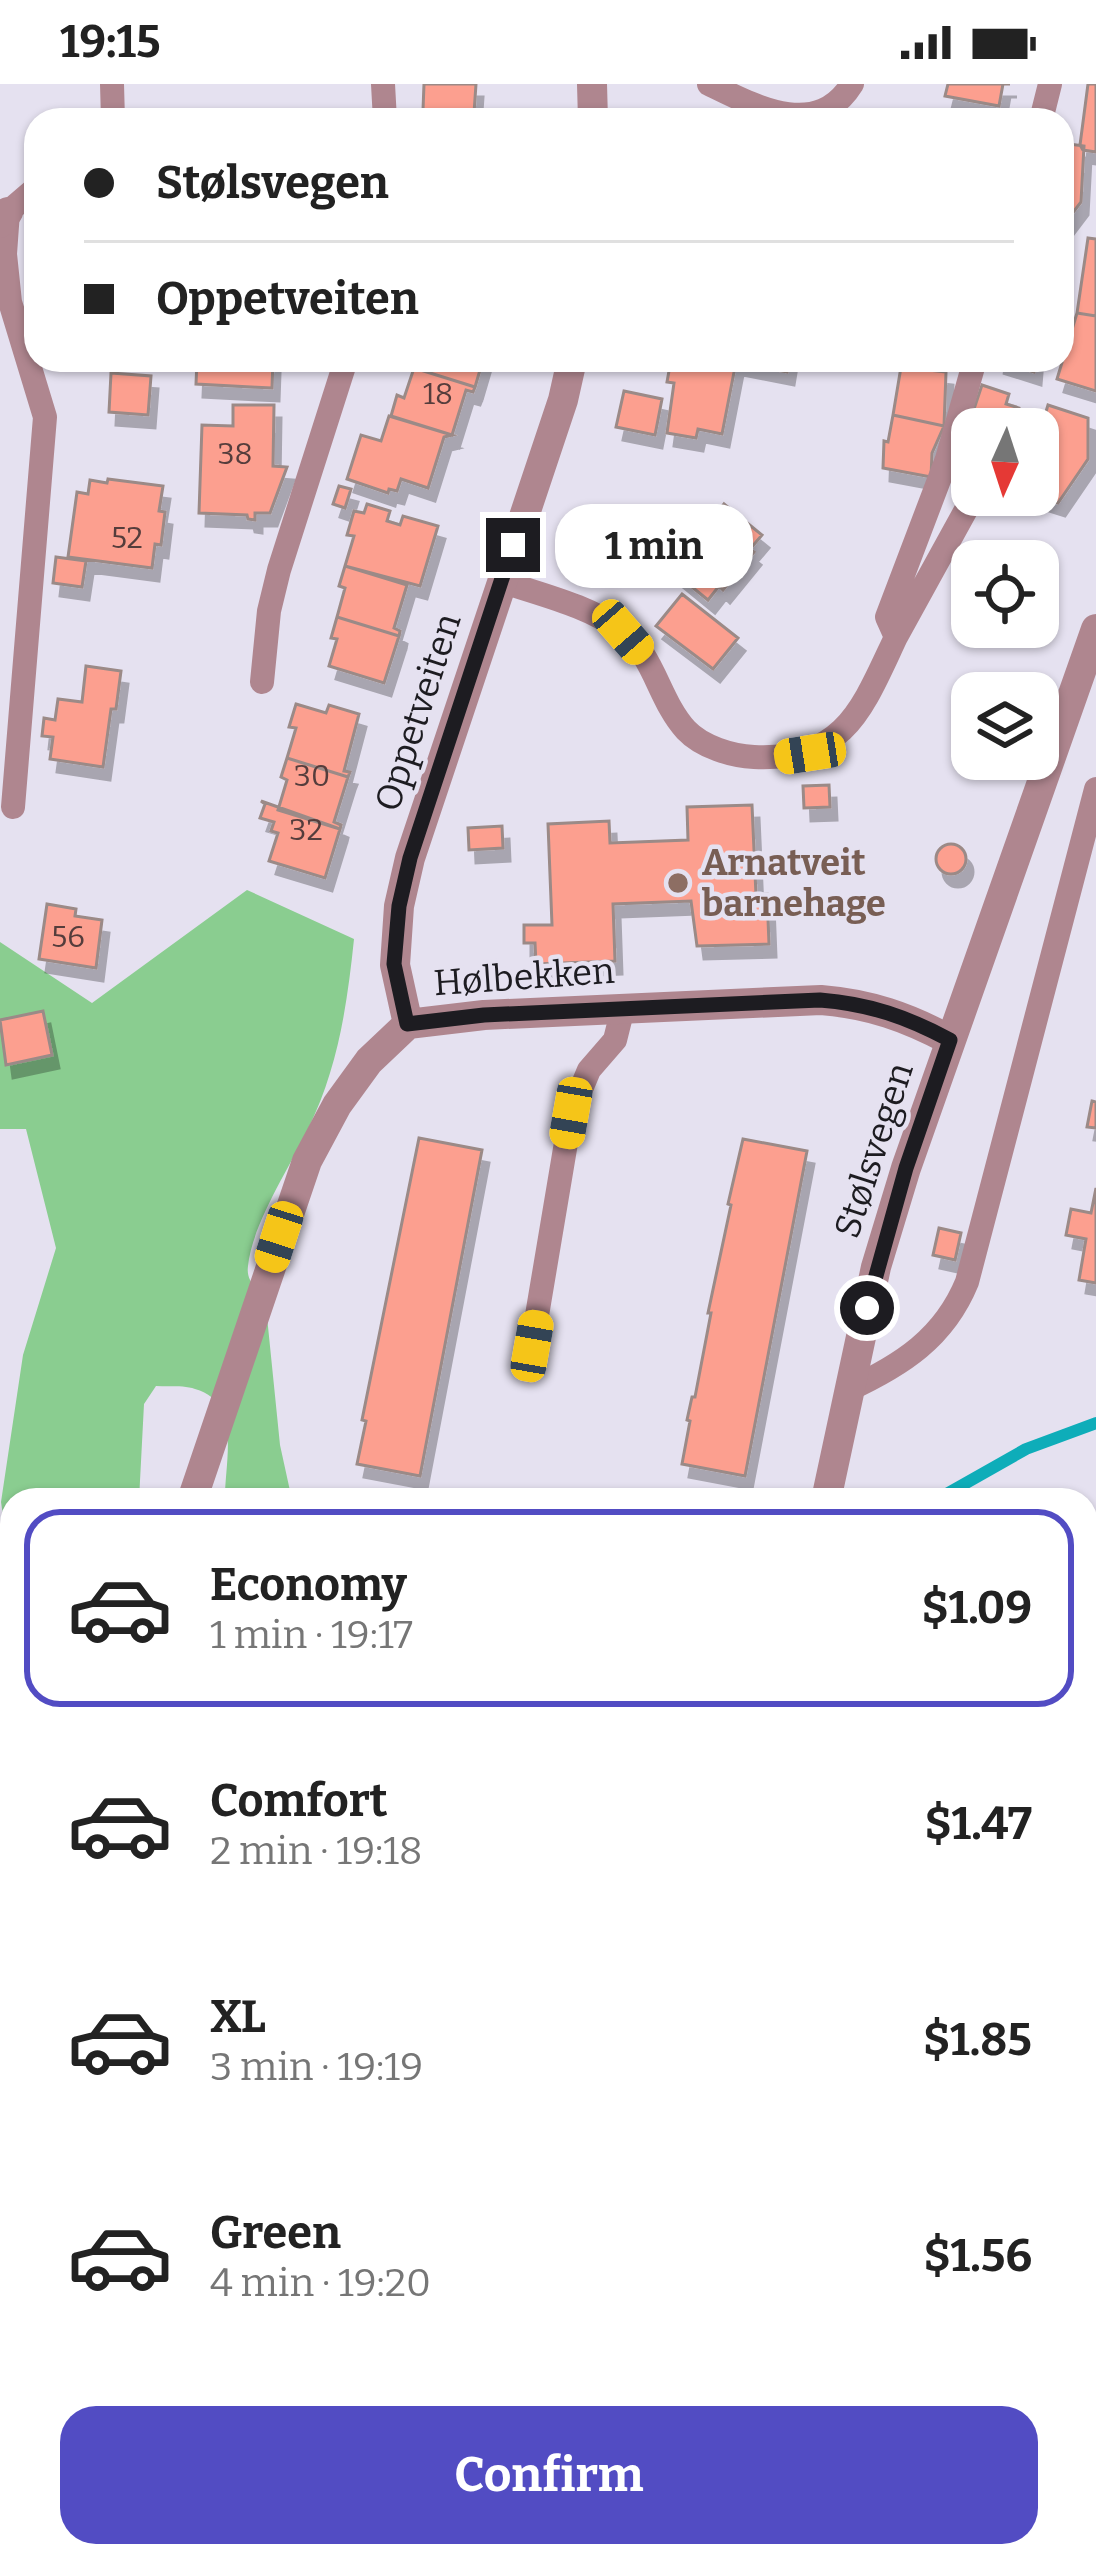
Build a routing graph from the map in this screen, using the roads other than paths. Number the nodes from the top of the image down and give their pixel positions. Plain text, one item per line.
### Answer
1 (710, 84) edge
2 (851, 84) edge
3 (761, 108) edge
4 (831, 108) edge
5 (4, 218) edge
6 (24, 348) edge
7 (31, 372) edge
8 (342, 372) edge
9 (569, 372) edge
10 (972, 372) edge
11 (963, 516) edge
12 (501, 580) junction
13 (1096, 629) edge
14 (896, 637) junction
15 (262, 682) dead end
16 (1096, 789) edge
17 (14, 807) dead end
18 (623, 1008) junction
19 (407, 1024) junction
20 (950, 1040) junction
21 (532, 1346) dead end
22 (848, 1390) junction
23 (196, 1488) edge
24 (828, 1488) edge

1 - 3 lane
2 - 4 lane
5 - 6 lane
7 - 17 lane
8 - 15 lane
9 - 12 street, Oppetveiten
10 - 14 lane
11 - 14 lane
12 - 14 lane
12 - 19 street, Oppetveiten
13 - 20 street, Stølsvegen
16 - 22 lane
18 - 19 street, Hølbekken
18 - 20 street, Hølbekken
18 - 21 lane
19 - 23 street, Hølbekken
20 - 22 street, Stølsvegen
22 - 24 street, Stølsvegen

